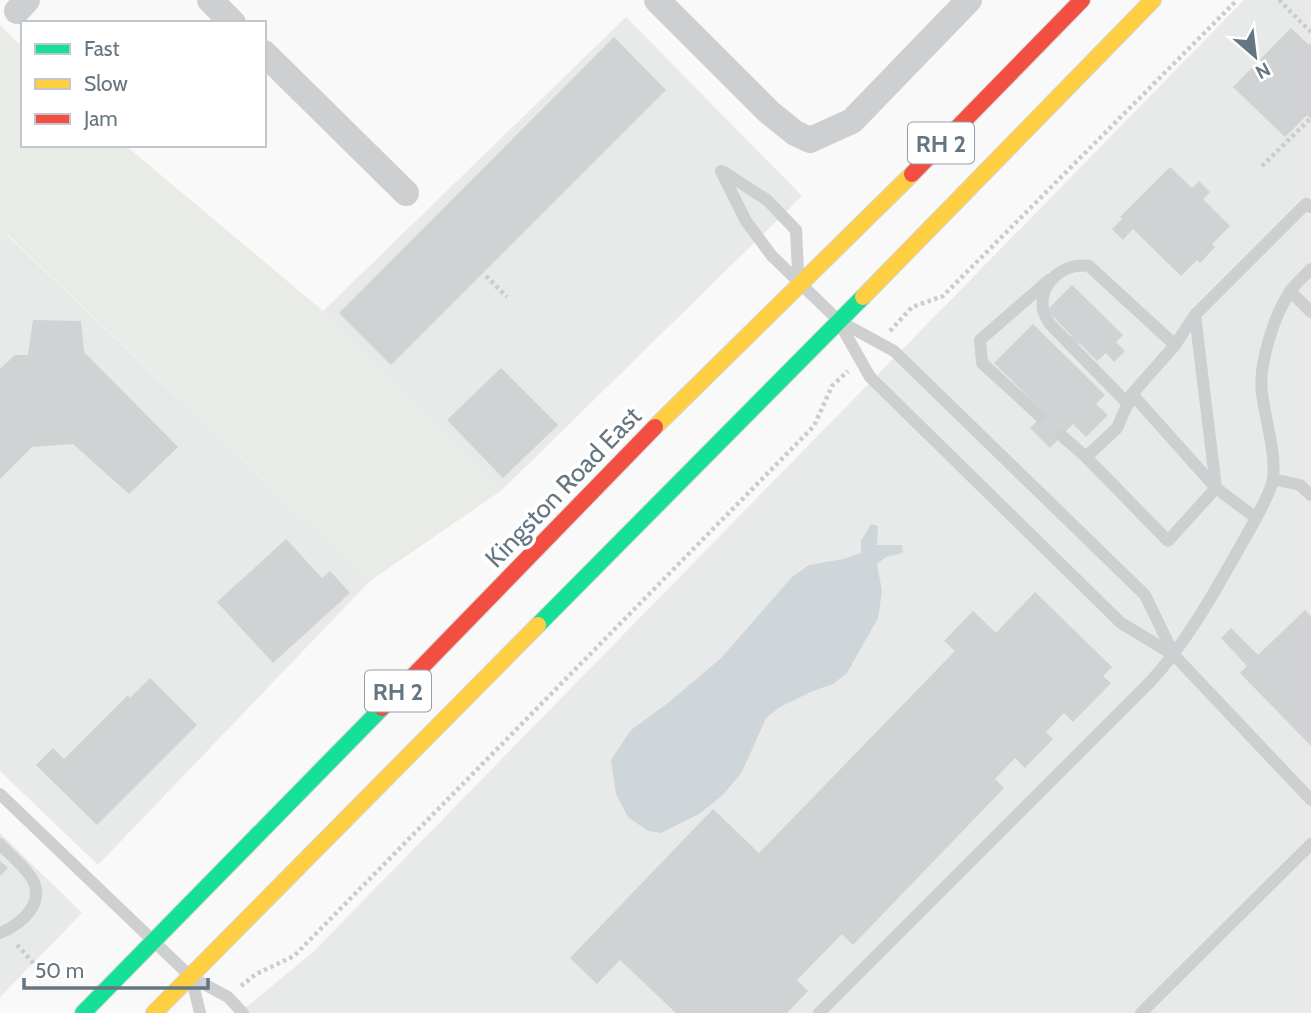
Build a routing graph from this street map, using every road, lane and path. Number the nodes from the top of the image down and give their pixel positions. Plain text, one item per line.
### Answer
1 (211, 0) edge
2 (657, 0) edge
3 (970, 0) edge
4 (1082, 0) edge
5 (1153, 0) edge
6 (1237, 0) edge
7 (1279, 0) edge
8 (231, 21) edge
9 (1311, 32) edge
10 (266, 55) edge
11 (1311, 118) edge
12 (1262, 166) dead end
13 (406, 193) dead end
14 (1311, 207) edge
15 (1311, 269) edge
16 (1057, 273) junction
17 (486, 275) dead end
18 (799, 283) junction
19 (1290, 291) junction
20 (507, 297) dead end
21 (1311, 312) edge
22 (1195, 315) junction
23 (839, 321) junction
24 (878, 344) junction
25 (1175, 345) junction
26 (860, 360) junction
27 (1130, 399) junction
28 (1041, 417) dead end
29 (1062, 436) dead end
30 (1086, 457) junction
31 (1273, 479) junction
32 (1216, 488) junction
33 (1311, 495) edge
34 (1256, 518) junction
35 (1174, 655) junction
36 (0, 794) edge
37 (1311, 800) edge
38 (0, 844) edge
39 (1311, 844) edge
40 (2, 932) edge
41 (154, 942) junction
42 (37, 967) dead end
43 (191, 977) junction
44 (228, 997) junction
45 (83, 1013) edge
46 (154, 1013) edge
47 (200, 1013) edge
48 (243, 1013) edge
49 (818, 1013) edge
50 (1140, 1013) edge

1 - 8 street
2 - 3 street
4 - 18 main road, Kingston Road East / RH 2
5 - 23 main road, RH 2
6 - 24 path
7 - 9 path
10 - 13 street
11 - 12 path
14 - 22 lane
15 - 19 lane
16 - 25 lane
16 - 27 lane
16 - 28 lane
17 - 20 path
18 - 18 lane
18 - 23 lane
18 - 41 main road, Kingston Road East / RH 2
19 - 21 lane
19 - 31 lane
22 - 25 lane
22 - 32 lane
23 - 24 lane
23 - 26 lane
23 - 43 main road, RH 2
24 - 35 lane
25 - 27 lane
26 - 35 lane
26 - 44 path
27 - 30 lane
27 - 32 lane
29 - 30 lane
30 - 32 lane
31 - 33 lane
31 - 34 lane
32 - 34 lane
34 - 35 lane
35 - 37 lane
35 - 49 lane
36 - 41 lane
38 - 40 lane
39 - 50 lane
40 - 42 path
41 - 43 lane
41 - 45 main road, Kingston Road East / RH 2
43 - 44 lane
43 - 46 main road, RH 2
43 - 47 lane
44 - 48 lane

